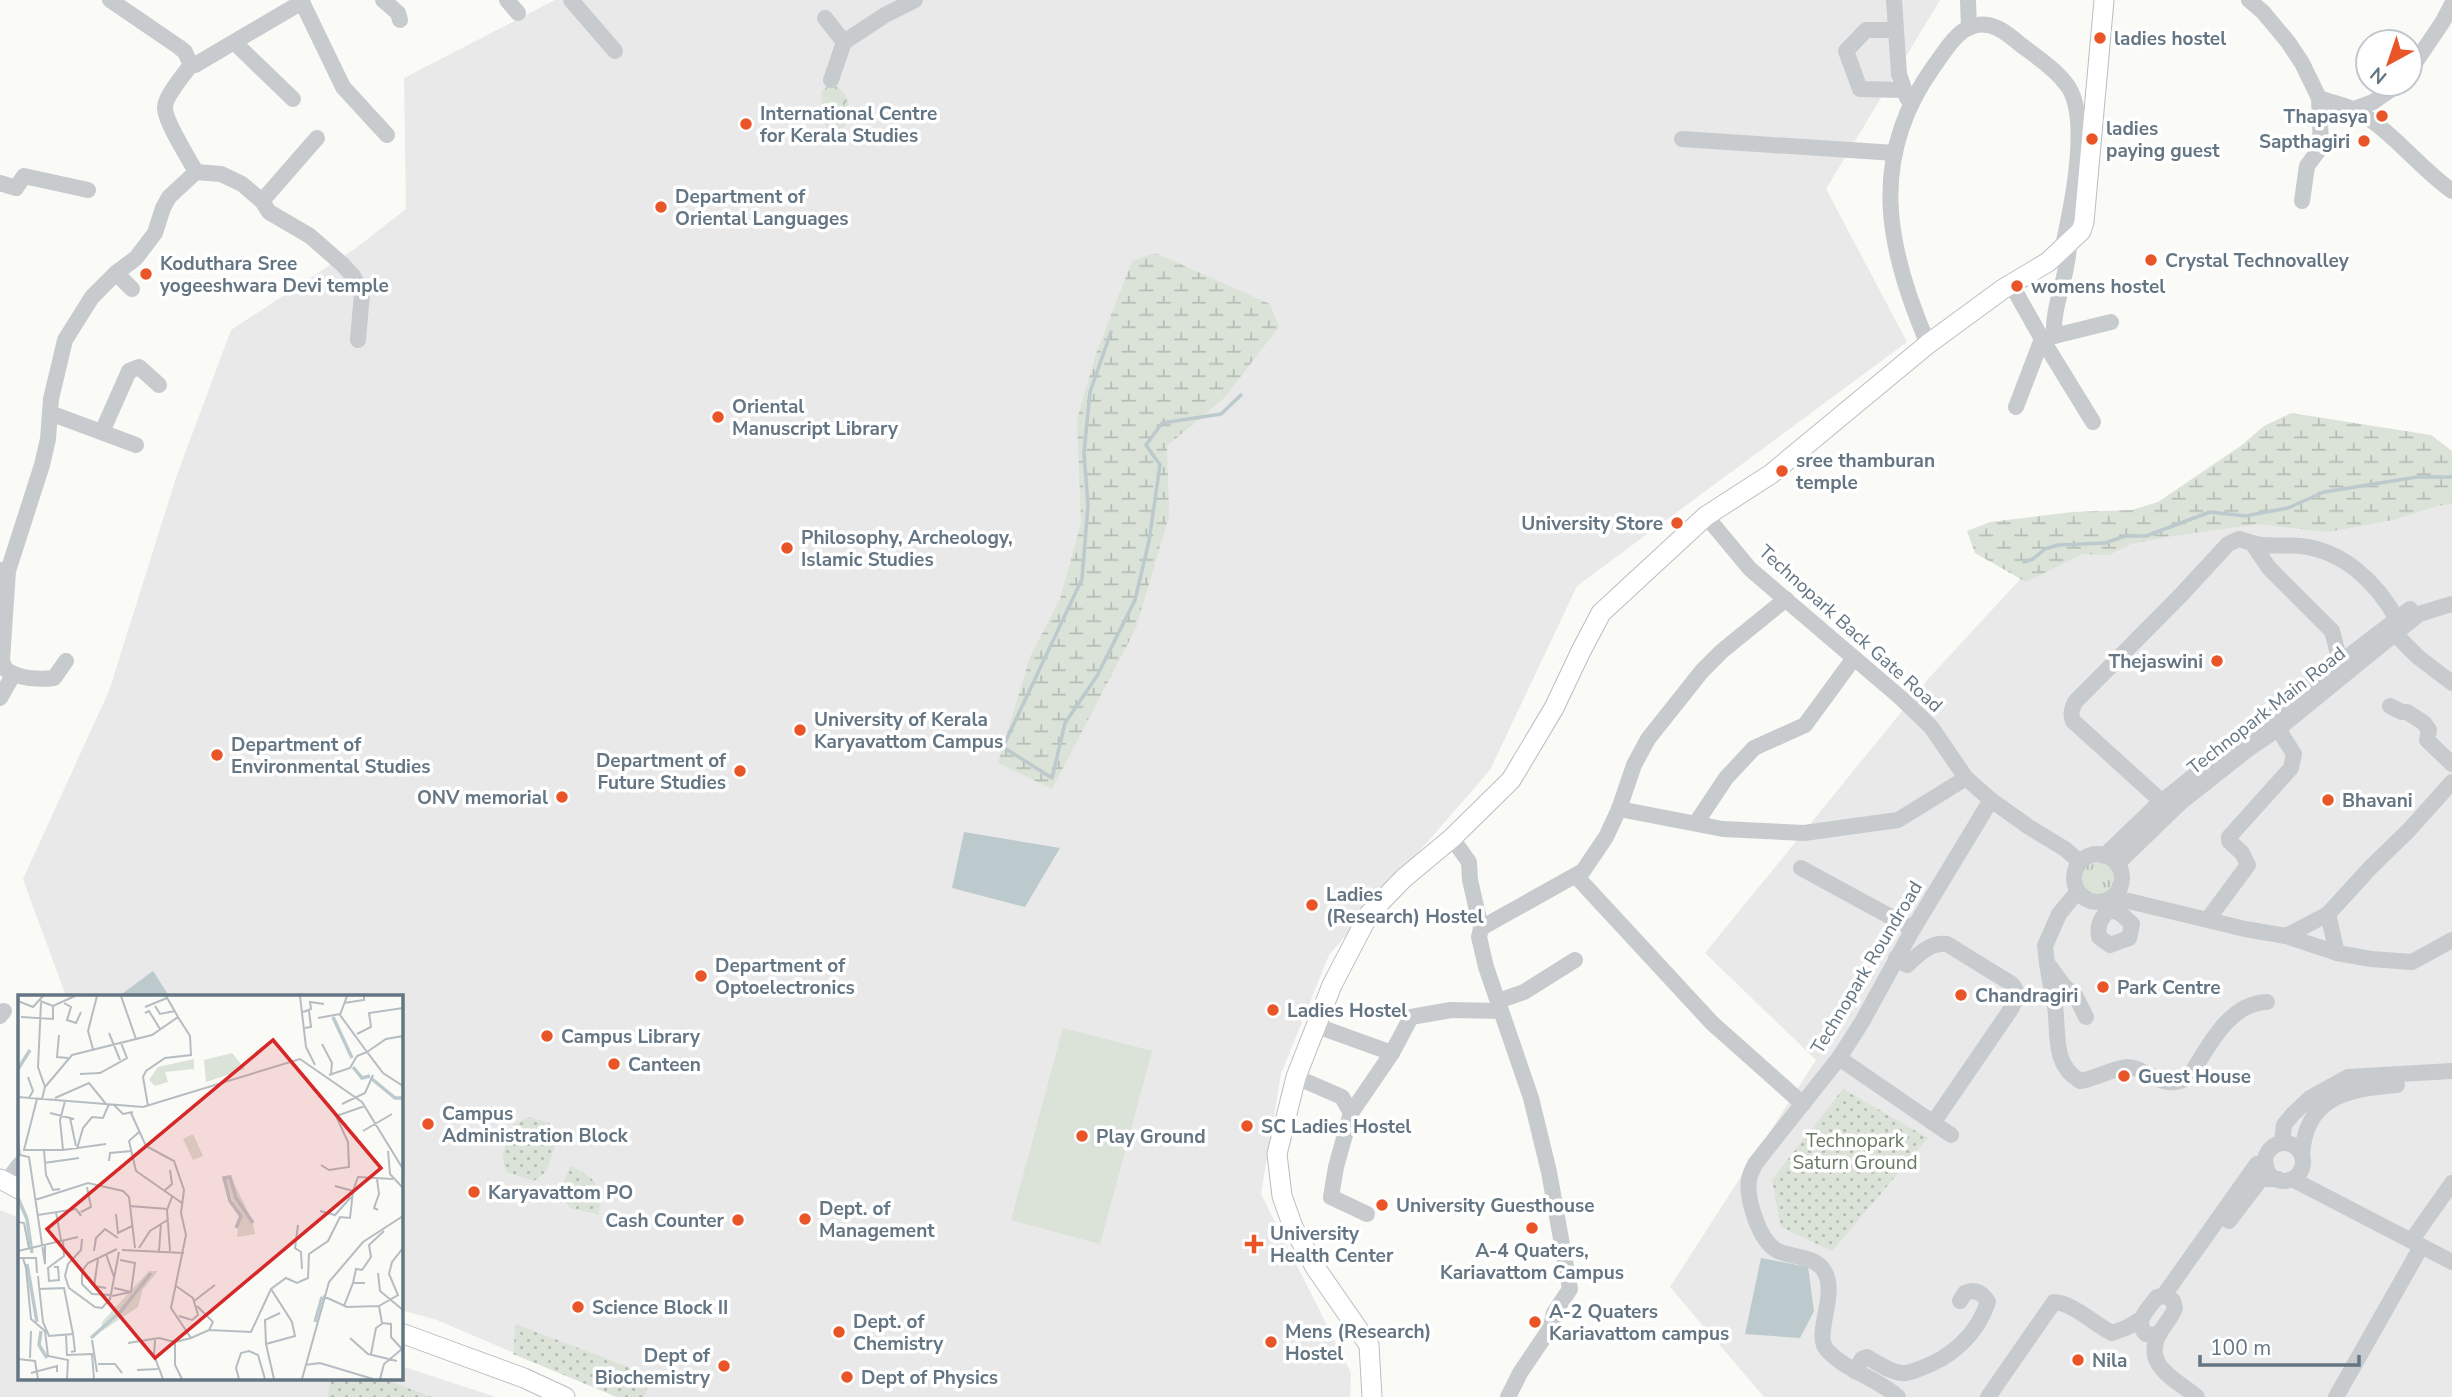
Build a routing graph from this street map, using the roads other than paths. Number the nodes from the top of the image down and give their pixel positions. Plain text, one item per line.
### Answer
1 (110, 0) edge
2 (383, 0) edge
3 (507, 0) edge
4 (571, 0) edge
5 (915, 0) edge
6 (1894, 0) edge
7 (1968, 0) edge
8 (2104, 0) edge
9 (2249, 0) edge
10 (304, 1) edge
11 (2452, 4) edge
12 (518, 13) dead end
13 (825, 18) dead end
14 (400, 20) dead end
15 (1969, 27) junction
16 (1896, 30) junction
17 (235, 43) junction
18 (844, 43) junction
19 (2424, 49) edge
20 (615, 51) dead end
21 (191, 65) junction
22 (831, 80) dead end
23 (1904, 90) junction
24 (2319, 98) junction
25 (2379, 98) edge
26 (293, 99) dead end
27 (1911, 107) junction
28 (2354, 109) junction
29 (387, 135) dead end
30 (317, 138) dead end
31 (1682, 139) dead end
32 (1895, 153) junction
33 (196, 172) junction
34 (0, 183) edge
35 (88, 190) dead end
36 (2452, 191) edge
37 (262, 201) junction
38 (2302, 201) dead end
39 (2066, 247) junction
40 (116, 273) junction
41 (2011, 284) junction
42 (132, 289) dead end
43 (2110, 322) dead end
44 (2048, 337) junction
45 (358, 340) dead end
46 (1928, 344) junction
47 (159, 384) dead end
48 (2015, 407) dead end
49 (50, 413) junction
50 (2092, 422) dead end
51 (102, 432) junction
52 (136, 445) dead end
53 (1706, 516) junction
54 (2252, 543) junction
55 (4, 571) edge
56 (2452, 595) edge
57 (1786, 599) junction
58 (2452, 604) edge
59 (2410, 608) junction
60 (2396, 626) junction
61 (1854, 659) junction
62 (2340, 661) junction
63 (66, 662) dead end
64 (13, 675) junction
65 (2452, 682) edge
66 (2308, 688) junction
67 (0, 698) edge
68 (2390, 706) dead end
69 (2278, 729) junction
70 (2452, 764) edge
71 (1966, 778) junction
72 (2452, 782) edge
73 (1991, 800) junction
74 (2154, 808) junction
75 (1619, 809) junction
76 (1696, 823) junction
77 (1452, 838) junction
78 (2111, 860) junction
79 (2080, 862) junction
80 (1801, 868) dead end
81 (1576, 876) junction
82 (2078, 891) junction
83 (2110, 902) junction
84 (2328, 914) junction
85 (2208, 919) junction
86 (1481, 928) junction
87 (1913, 929) junction
88 (2286, 936) junction
89 (2452, 940) edge
90 (2337, 953) junction
91 (1896, 958) junction
92 (1575, 960) dead end
93 (2047, 963) junction
94 (2267, 1002) dead end
95 (1499, 1006) junction
96 (2086, 1017) dead end
97 (1317, 1026) junction
98 (1392, 1053) junction
99 (1839, 1058) junction
100 (2452, 1071) edge
101 (1296, 1077) junction
102 (2452, 1080) edge
103 (1803, 1104) junction
104 (1351, 1113) junction
105 (1933, 1123) junction
106 (1951, 1135) dead end
107 (2282, 1143) junction
108 (2266, 1165) junction
109 (18, 1167) edge
110 (2293, 1171) junction
111 (2452, 1182) edge
112 (8, 1183) edge
113 (2445, 1208) edge
114 (1367, 1214) dead end
115 (2418, 1240) junction
116 (2452, 1253) edge
117 (2452, 1262) edge
118 (2168, 1297) junction
119 (1960, 1301) dead end
120 (2141, 1319) junction
121 (2160, 1333) junction
122 (402, 1334) edge
123 (1855, 1371) junction
124 (565, 1397) edge
125 (1372, 1397) edge
126 (1507, 1397) edge
127 (1898, 1397) edge
128 (1988, 1397) edge
129 (2197, 1397) edge
130 (2336, 1397) edge

1 - 21 street
2 - 14 street
3 - 12 street
4 - 20 street
5 - 18 street
6 - 16 street
7 - 15 street
8 - 39 main road
9 - 24 street
10 - 17 street
10 - 29 street
11 - 19 street
13 - 18 street
15 - 27 street
15 - 39 street
16 - 23 street
16 - 23 street
17 - 21 street
17 - 26 street
18 - 22 street
21 - 33 street
23 - 27 street
24 - 28 street
24 - 38 street
25 - 28 street
27 - 32 street
28 - 36 street
30 - 37 street
31 - 32 street
32 - 46 street
33 - 37 street
33 - 40 street
34 - 35 street
37 - 45 street
39 - 41 main road
39 - 44 street
40 - 42 street
40 - 49 street
41 - 44 street
41 - 46 main road
43 - 44 street
44 - 48 street
44 - 50 street
46 - 53 main road
47 - 51 street
49 - 51 street
49 - 55 street
51 - 52 street
53 - 57 street, Technopark Back Gate Road
53 - 77 main road
54 - 60 street
54 - 62 street
54 - 74 street
55 - 64 street
56 - 59 street, Technopark Main Road
57 - 61 street, Technopark Back Gate Road
57 - 75 street
58 - 60 street, Technopark Main Road
59 - 60 street, Technopark Main Road
59 - 66 street, Technopark Main Road
60 - 62 street, Technopark Main Road
60 - 65 street
60 - 69 street, Technopark Main Road
61 - 71 street, Technopark Back Gate Road
61 - 76 street
62 - 66 street, Technopark Main Road
63 - 64 street
64 - 67 street
66 - 74 street, Technopark Main Road
68 - 70 street
69 - 78 street, Technopark Main Road
69 - 85 street
71 - 73 street, Technopark Back Gate Road
71 - 76 street
72 - 84 street
73 - 79 street, Technopark Back Gate Road
73 - 87 street, Technopark Roundroad
74 - 78 street, Technopark Main Road
75 - 76 street
75 - 81 street
77 - 86 street
77 - 97 main road
78 - 79 street
78 - 83 street
79 - 82 street
80 - 87 street
81 - 86 street
81 - 103 street
82 - 83 street
82 - 93 street
83 - 85 street
84 - 88 street
84 - 90 street
85 - 88 street
86 - 95 street
87 - 91 street, Technopark Roundroad
88 - 90 street
89 - 90 street
91 - 99 street, Technopark Roundroad
91 - 105 street
92 - 95 street
93 - 94 street
93 - 96 street
95 - 98 street
95 - 126 street
97 - 98 street
97 - 101 main road
98 - 104 street
99 - 103 street, Technopark Roundroad
99 - 105 street
100 - 107 street
101 - 104 street
101 - 125 main road
102 - 110 street
103 - 123 street, Technopark Roundroad
104 - 114 street
105 - 106 street
107 - 108 street
107 - 110 street
108 - 110 street
108 - 118 street
109 - 112 street
110 - 115 street
110 - 118 street
111 - 113 street
113 - 115 street
115 - 116 street
115 - 117 street
115 - 130 street
118 - 120 street
118 - 121 street
119 - 123 street
120 - 121 street
120 - 128 street
121 - 129 street
122 - 124 main road
123 - 127 street, Technopark Roundroad

